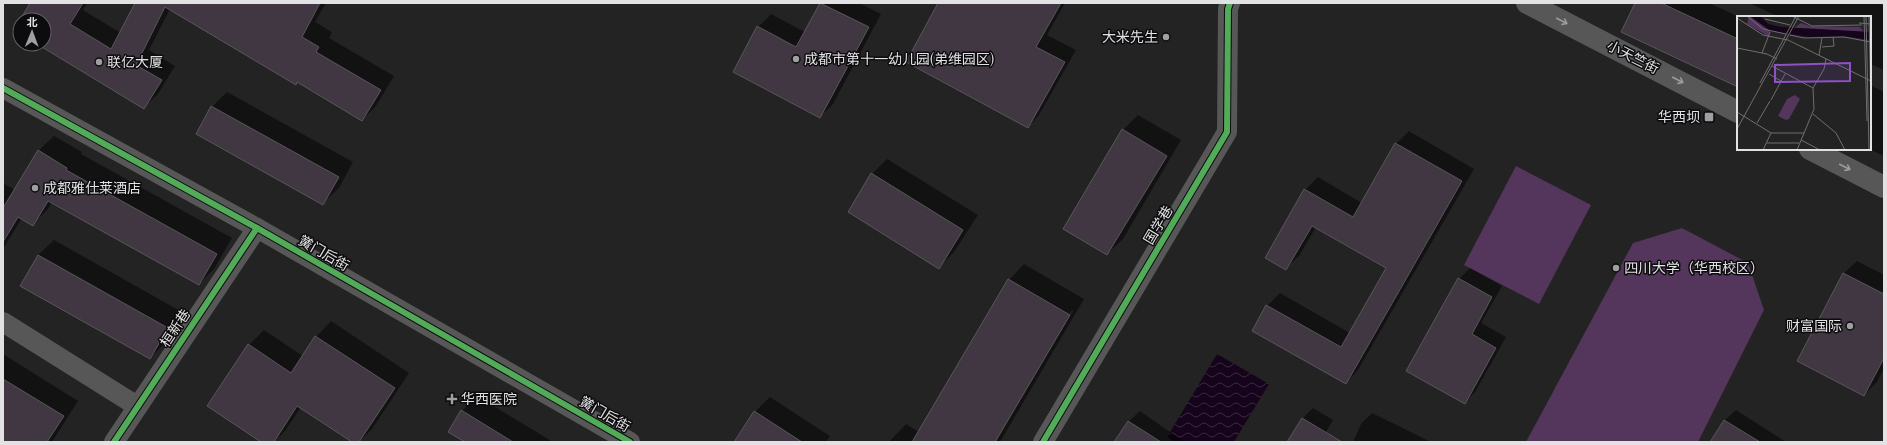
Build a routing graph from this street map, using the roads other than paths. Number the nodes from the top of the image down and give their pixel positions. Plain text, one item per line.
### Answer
1 (1230, 3) edge
2 (1527, 3) edge
3 (3, 88) edge
4 (1737, 111) edge
5 (1812, 150) edge
6 (1884, 187) edge
7 (256, 228) junction
8 (3, 322) edge
9 (137, 406) junction
10 (114, 442) edge
11 (630, 442) edge
12 (1043, 442) edge

1 - 12 street, 国学巷
2 -> 4 street, 小天竺街
3 - 7 street, 黉门后街
5 -> 6 street
7 - 9 street, 桓新巷
7 - 11 street, 黉门后街
8 - 9 street
9 - 10 street, 桓新巷

